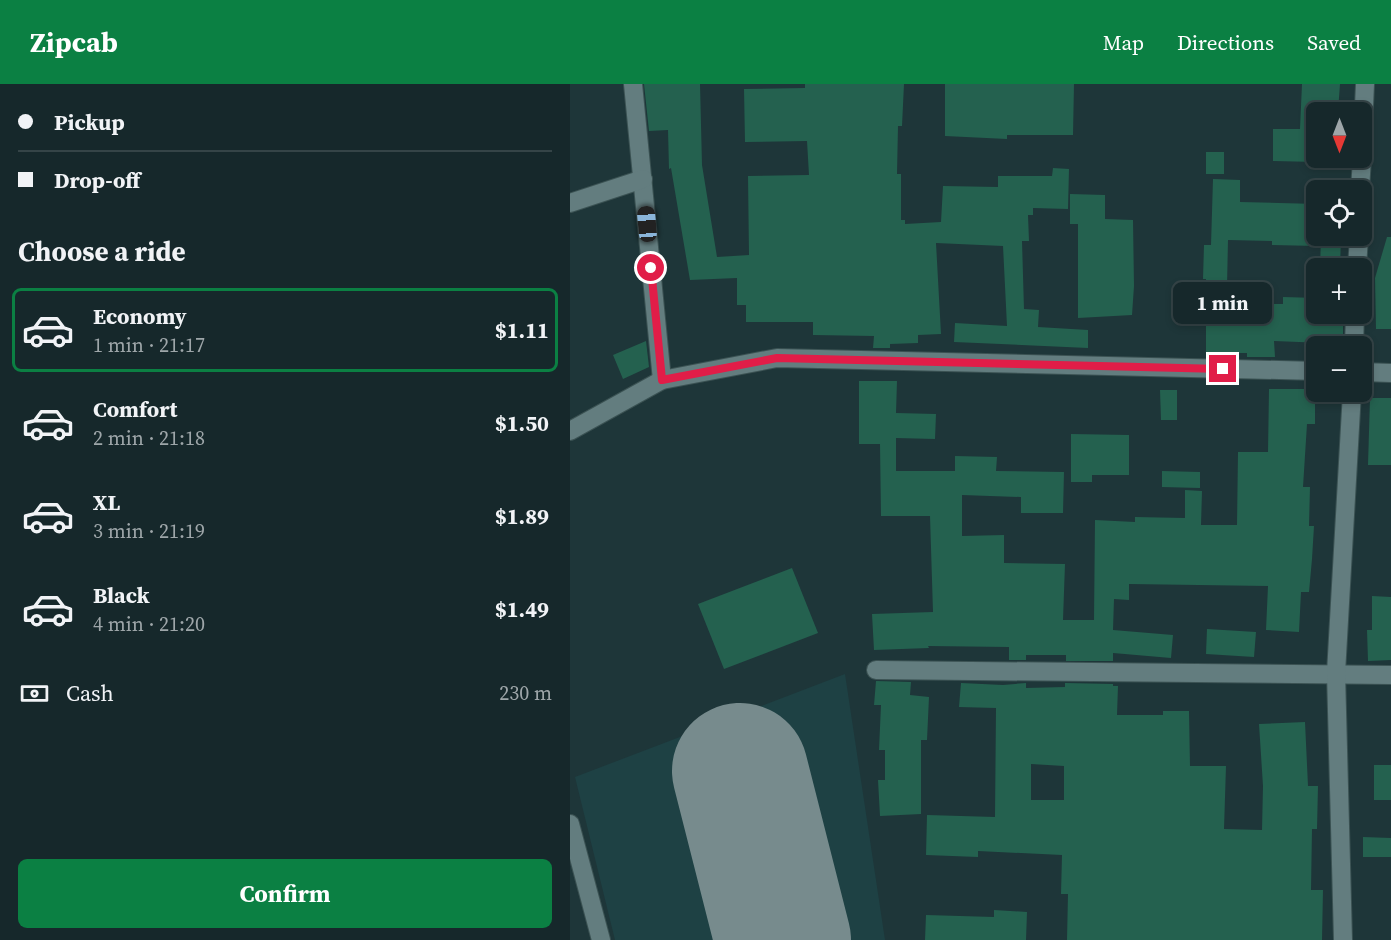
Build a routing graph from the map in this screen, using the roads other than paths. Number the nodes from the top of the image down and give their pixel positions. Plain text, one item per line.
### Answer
1 (633, 84) edge
2 (1365, 84) edge
3 (1364, 102) edge
4 (643, 179) junction
5 (570, 203) edge
6 (1306, 371) edge
7 (1372, 372) edge
8 (1391, 373) edge
9 (662, 380) junction
10 (1351, 402) edge
11 (570, 431) edge
12 (876, 670) dead end
13 (1336, 673) junction
14 (1391, 675) edge
15 (570, 824) edge
16 (601, 940) edge
17 (1343, 940) edge

1 - 4 street
2 - 3 street
4 - 5 street
4 - 9 street
6 - 9 street
7 - 8 street
9 - 11 street
10 - 13 street
12 - 13 street
13 - 14 street
13 - 17 street
15 - 16 street

